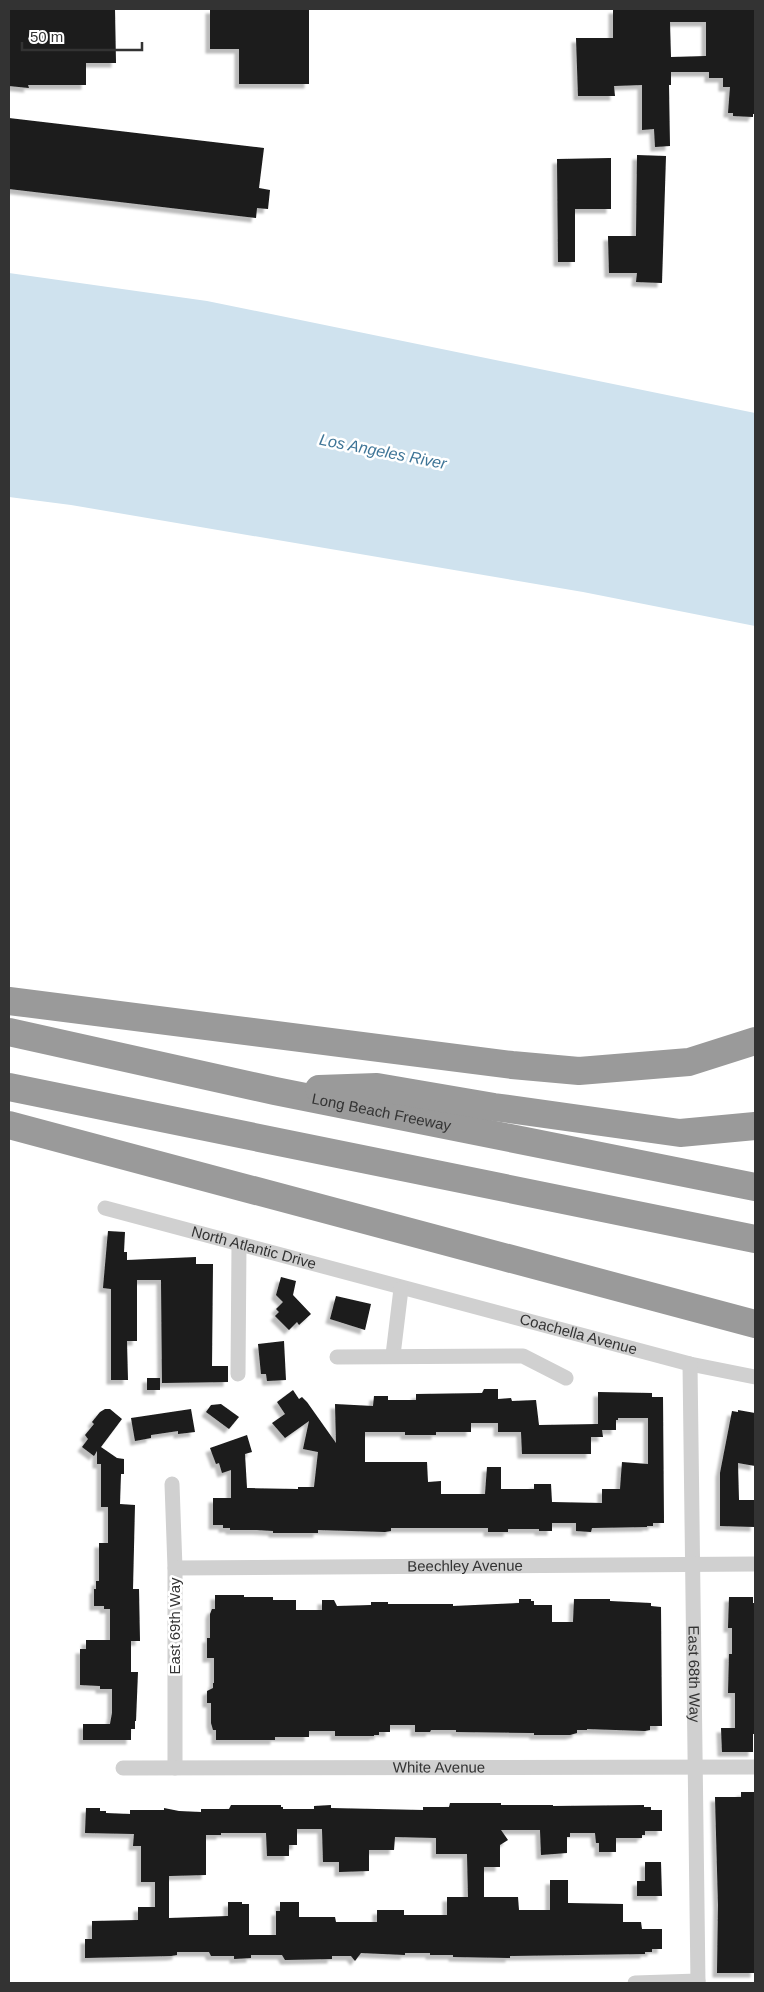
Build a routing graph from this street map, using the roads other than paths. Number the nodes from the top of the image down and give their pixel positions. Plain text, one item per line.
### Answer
1 (9, 1001) edge
2 (755, 1028) edge
3 (9, 1032) edge
4 (755, 1041) edge
5 (716, 1054) junction
6 (9, 1086) edge
7 (275, 1091) junction
8 (9, 1125) edge
9 (755, 1126) edge
10 (755, 1187) edge
11 (104, 1208) dead end
12 (724, 1234) junction
13 (755, 1239) edge
14 (239, 1245) junction
15 (755, 1248) edge
16 (401, 1289) junction
17 (755, 1324) edge
18 (393, 1355) junction
19 (337, 1357) dead end
20 (690, 1364) junction
21 (238, 1374) dead end
22 (755, 1377) edge
23 (566, 1378) dead end
24 (172, 1484) dead end
25 (692, 1564) junction
26 (755, 1564) edge
27 (175, 1568) junction
28 (696, 1767) junction
29 (755, 1767) edge
30 (123, 1768) dead end
31 (175, 1768) junction
32 (698, 1982) edge
33 (635, 1983) edge

1 - 5 highway
2 - 5 highway
3 - 7 highway, Long Beach Freeway
4 - 5 highway
6 - 12 highway
7 - 9 highway
7 - 10 highway, Long Beach Freeway
8 - 17 highway
11 - 14 street, North Atlantic Drive
12 - 13 highway
12 - 15 highway
14 - 16 street, North Atlantic Drive
14 - 21 street
16 - 18 street
16 - 20 street, Coachella Avenue
18 - 19 street
18 - 23 street
20 - 22 street, Coachella Avenue
20 - 25 street, East 68th Way
24 - 27 street, East 69th Way
25 - 26 street, Beechley Avenue
25 - 27 street, Beechley Avenue
25 - 28 street, East 68th Way
27 - 31 street, East 69th Way
28 - 29 street, White Avenue
28 - 31 street, White Avenue
28 - 32 street, East 68th Way
30 - 31 street, White Avenue
32 - 33 street

